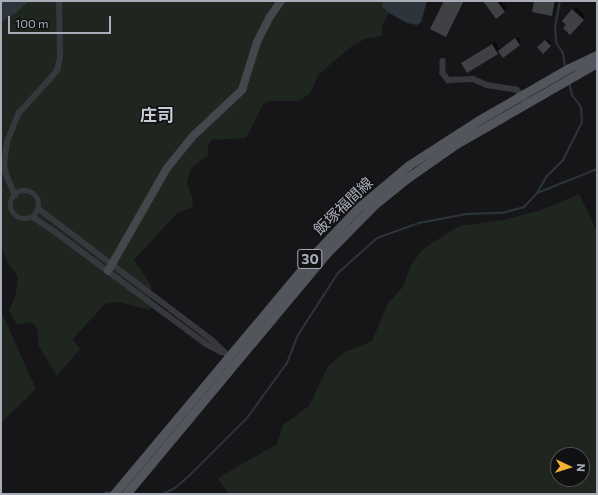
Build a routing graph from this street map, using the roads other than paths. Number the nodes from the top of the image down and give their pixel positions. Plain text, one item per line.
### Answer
1 (59, 1) edge
2 (281, 1) edge
3 (597, 55) edge
4 (443, 61) dead end
5 (597, 63) edge
6 (575, 70) junction
7 (524, 99) junction
8 (15, 196) junction
9 (39, 209) junction
10 (32, 217) junction
11 (110, 268) junction
12 (232, 359) junction
13 (114, 494) edge
14 (126, 494) edge

1 - 8 street
2 - 11 street
3 - 6 main road, 飯塚福間線 / 30
4 - 7 street
5 - 6 main road, 飯塚福間線 / 30
6 - 7 main road, 飯塚福間線 / 30
7 - 12 main road, 飯塚福間線 / 30
8 - 9 street
8 - 10 street
9 - 10 street
9 - 11 street
10 - 11 street
11 - 12 street
12 - 13 main road, 飯塚福間線 / 30
12 - 14 main road, 飯塚福間線 / 30

